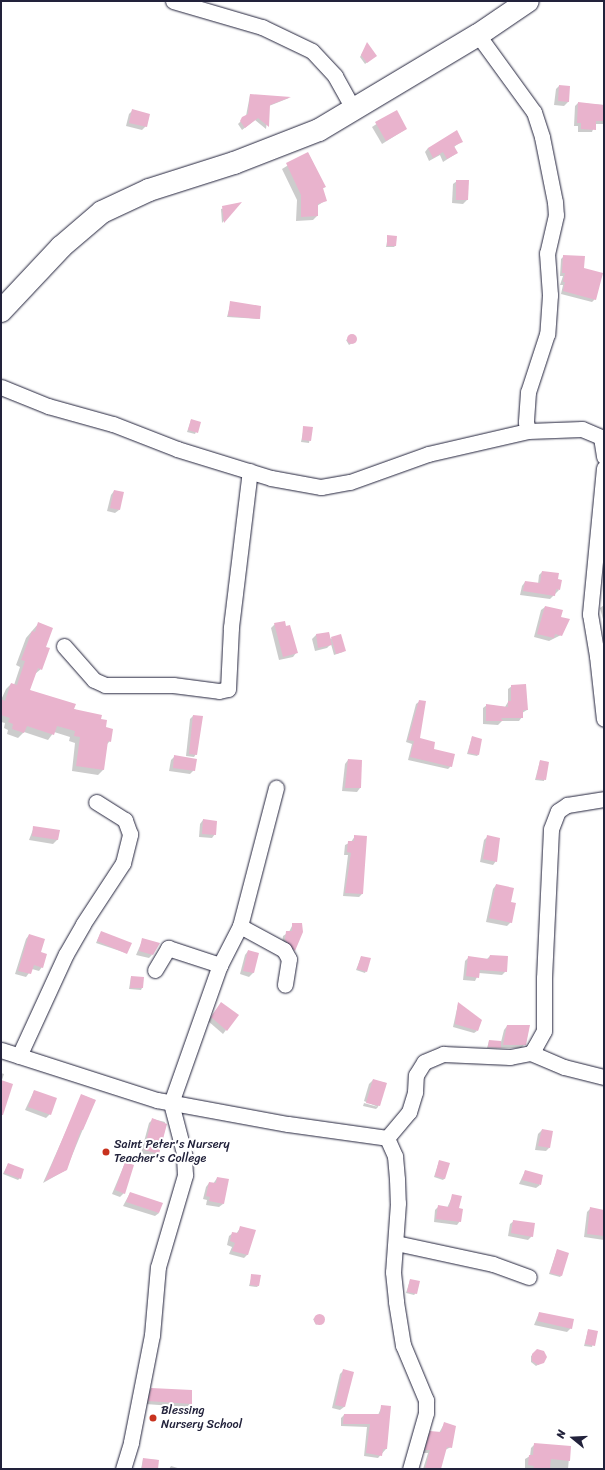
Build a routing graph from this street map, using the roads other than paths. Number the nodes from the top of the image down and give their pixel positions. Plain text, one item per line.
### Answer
1 (173, 1) edge
2 (527, 1) edge
3 (478, 35) junction
4 (353, 110) junction
5 (1, 311) edge
6 (1, 387) edge
7 (528, 431) junction
8 (603, 437) edge
9 (604, 457) edge
10 (604, 468) edge
11 (250, 471) junction
12 (64, 646) dead end
13 (604, 719) edge
14 (276, 788) dead end
15 (604, 799) edge
16 (96, 802) dead end
17 (240, 926) junction
18 (220, 965) junction
19 (155, 970) dead end
20 (285, 985) dead end
21 (1, 1050) edge
22 (531, 1053) junction
23 (19, 1056) junction
24 (604, 1077) edge
25 (171, 1102) junction
26 (387, 1138) junction
27 (396, 1243) junction
28 (529, 1277) dead end
29 (122, 1469) edge
30 (410, 1469) edge

1 - 4 street
2 - 3 street
3 - 4 street
3 - 7 street
4 - 5 street
6 - 11 street
7 - 8 street
7 - 11 street
8 - 9 street
10 - 13 street
11 - 12 street
14 - 17 street
15 - 22 street
16 - 23 street
17 - 18 street
17 - 20 street
18 - 19 street
18 - 25 street
21 - 23 street
22 - 24 street
22 - 26 street
23 - 25 street
25 - 26 street
25 - 29 street
26 - 27 street
27 - 28 street
27 - 30 street

